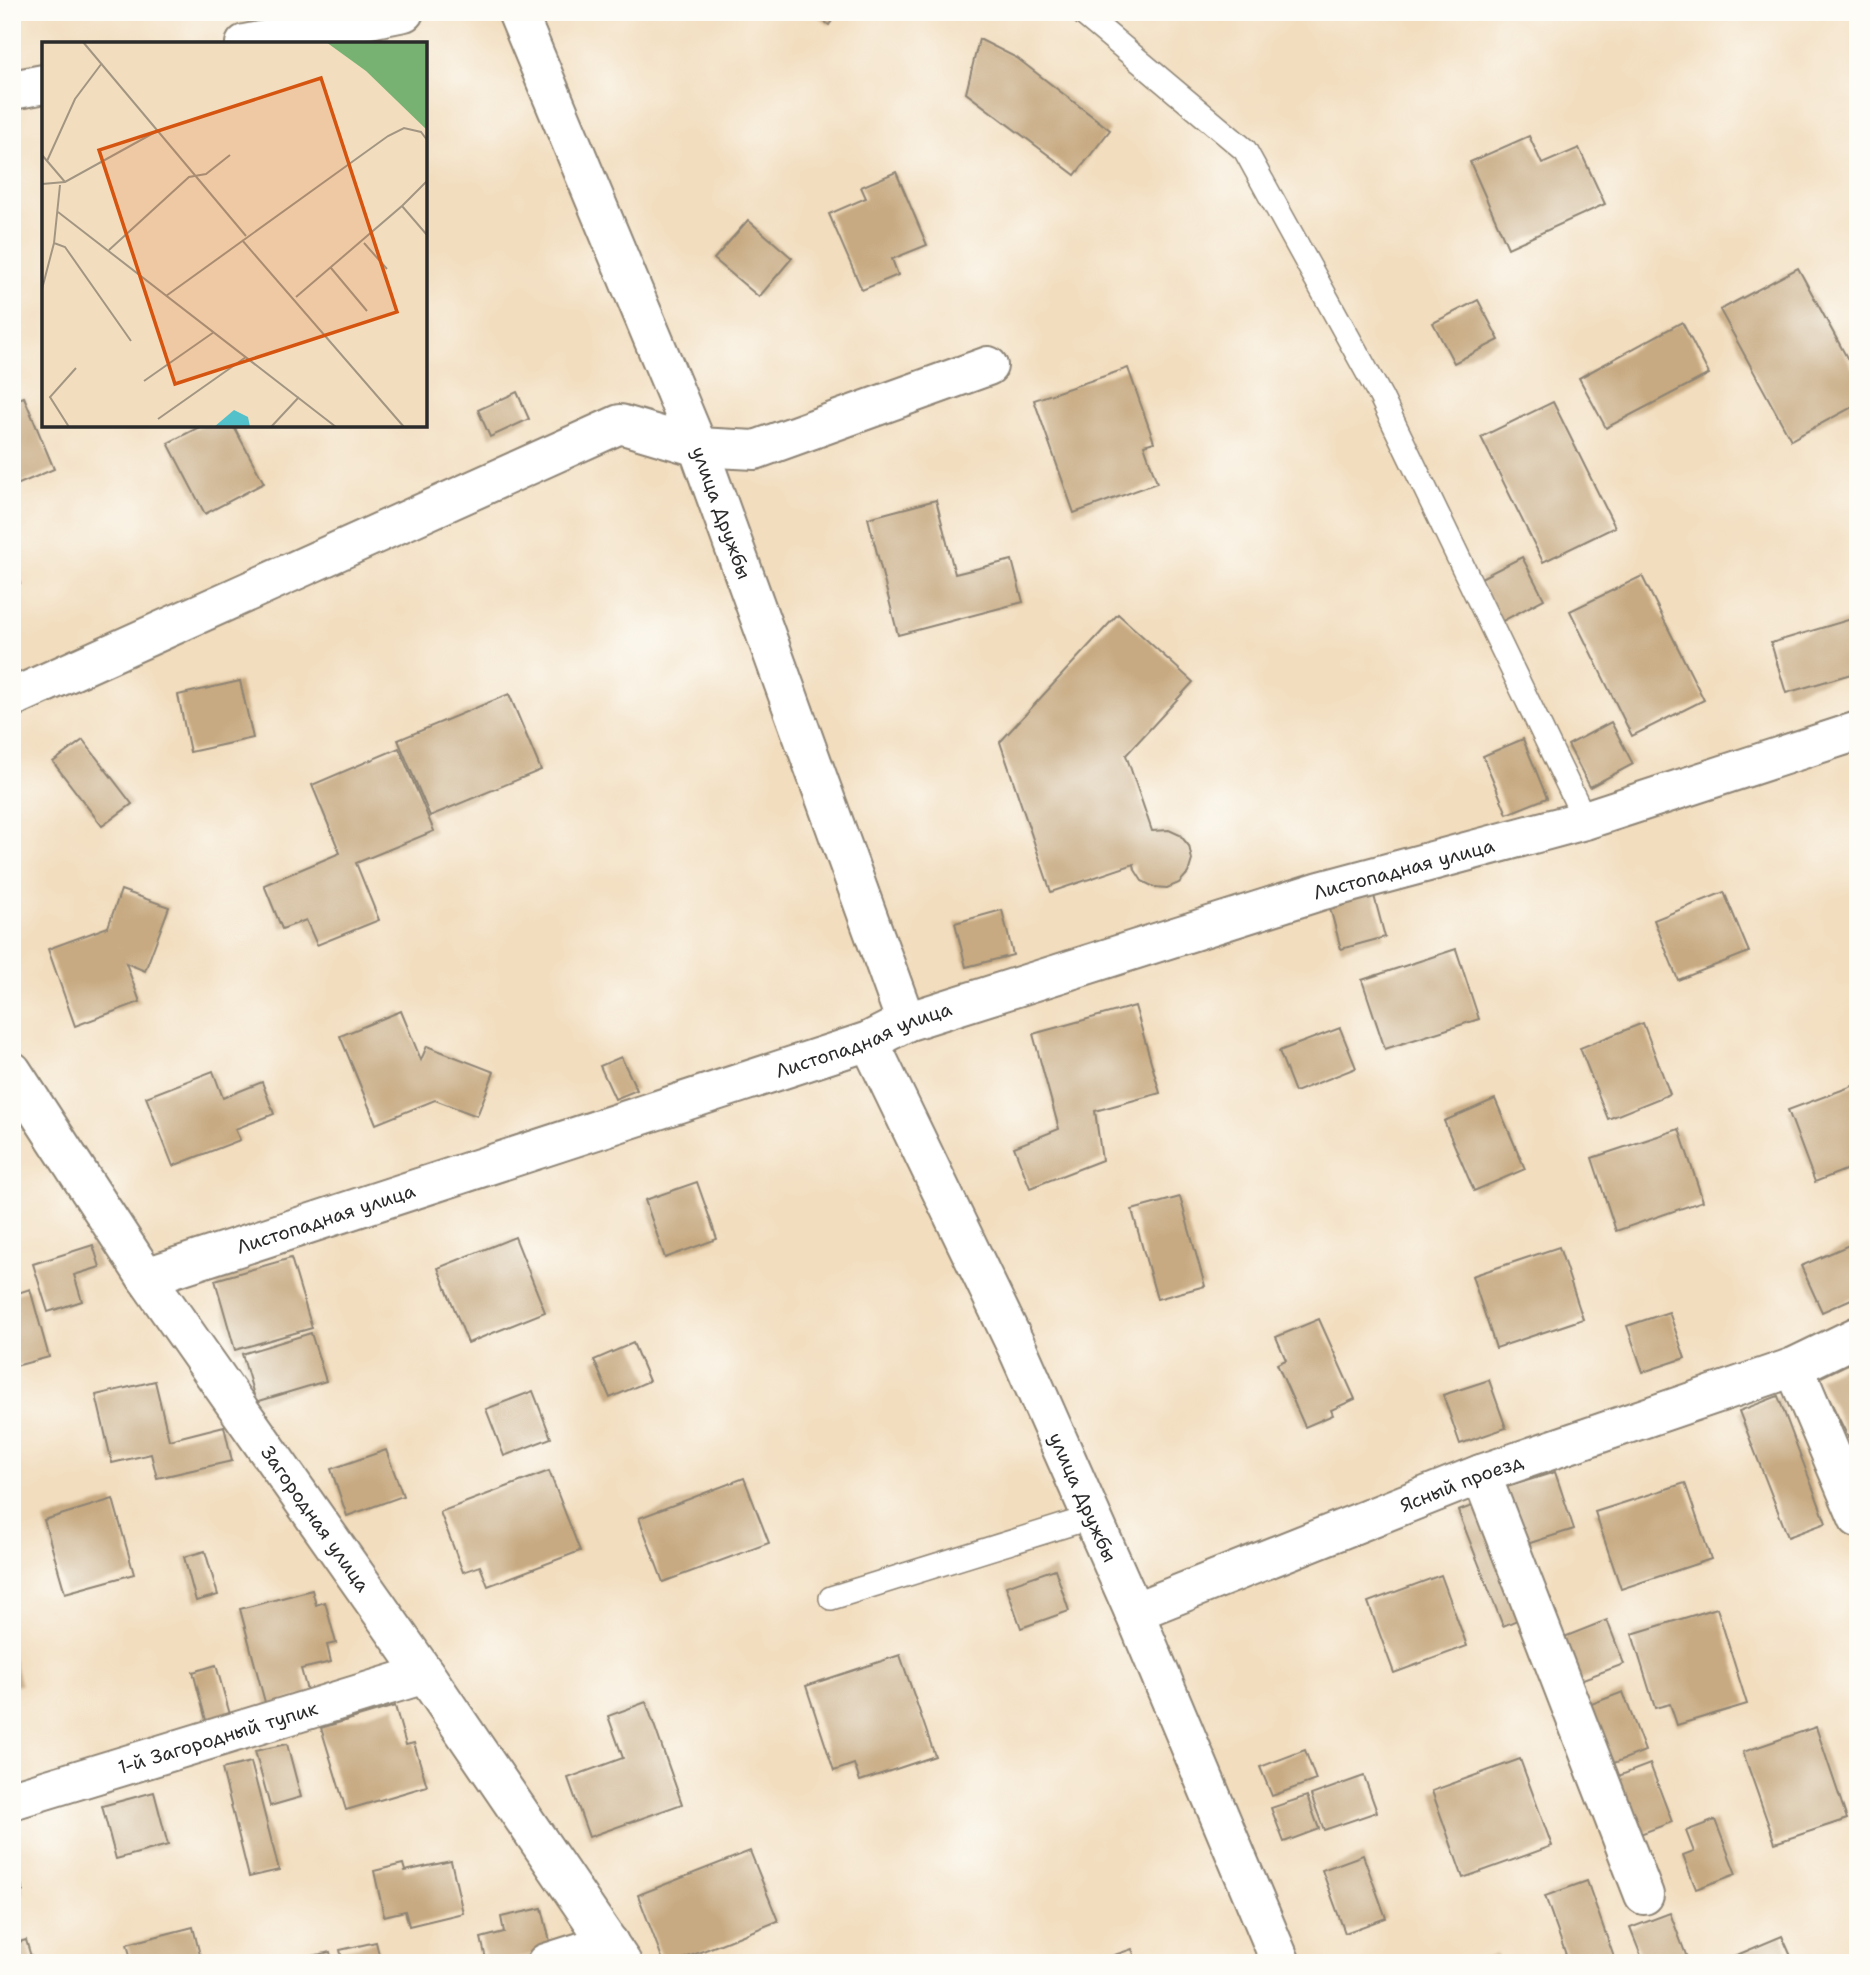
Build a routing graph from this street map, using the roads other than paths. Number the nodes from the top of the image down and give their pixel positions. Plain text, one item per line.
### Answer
1 (404, 12) edge
2 (517, 12) edge
3 (1081, 12) edge
4 (255, 42) edge
5 (42, 84) edge
6 (12, 90) edge
7 (988, 366) dead end
8 (698, 447) junction
9 (12, 698) edge
10 (1858, 731) edge
11 (1585, 820) junction
12 (906, 1022) junction
13 (869, 1041) junction
14 (12, 1071) edge
15 (146, 1277) junction
16 (1858, 1336) edge
17 (1794, 1367) junction
18 (1481, 1474) junction
19 (1092, 1517) junction
20 (1858, 1518) edge
21 (831, 1598) dead end
22 (1135, 1612) junction
23 (425, 1674) junction
24 (12, 1800) edge
25 (1644, 1895) dead end
26 (616, 1953) edge
27 (546, 1963) edge
28 (1281, 1963) edge

1 - 4 street
2 - 8 street, улица Дружбы
3 - 11 lane
5 - 6 street
7 - 8 street
8 - 9 street
8 - 12 street, улица Дружбы
10 - 11 street, Листопадная улица
11 - 12 street, Листопадная улица
12 - 13 street, Листопадная улица
13 - 15 street, Листопадная улица
13 - 19 street, улица Дружбы
14 - 15 street, Загородная улица
15 - 23 street, Загородная улица
16 - 17 street, Ясный проезд
17 - 18 street, Ясный проезд
17 - 20 street
18 - 22 street, Ясный проезд
18 - 25 street
19 - 21 lane
19 - 22 street, улица Дружбы
22 - 28 street, улица Дружбы
23 - 24 street, 1-й Загородный тупик
23 - 26 street, Загородная улица
26 - 27 street

